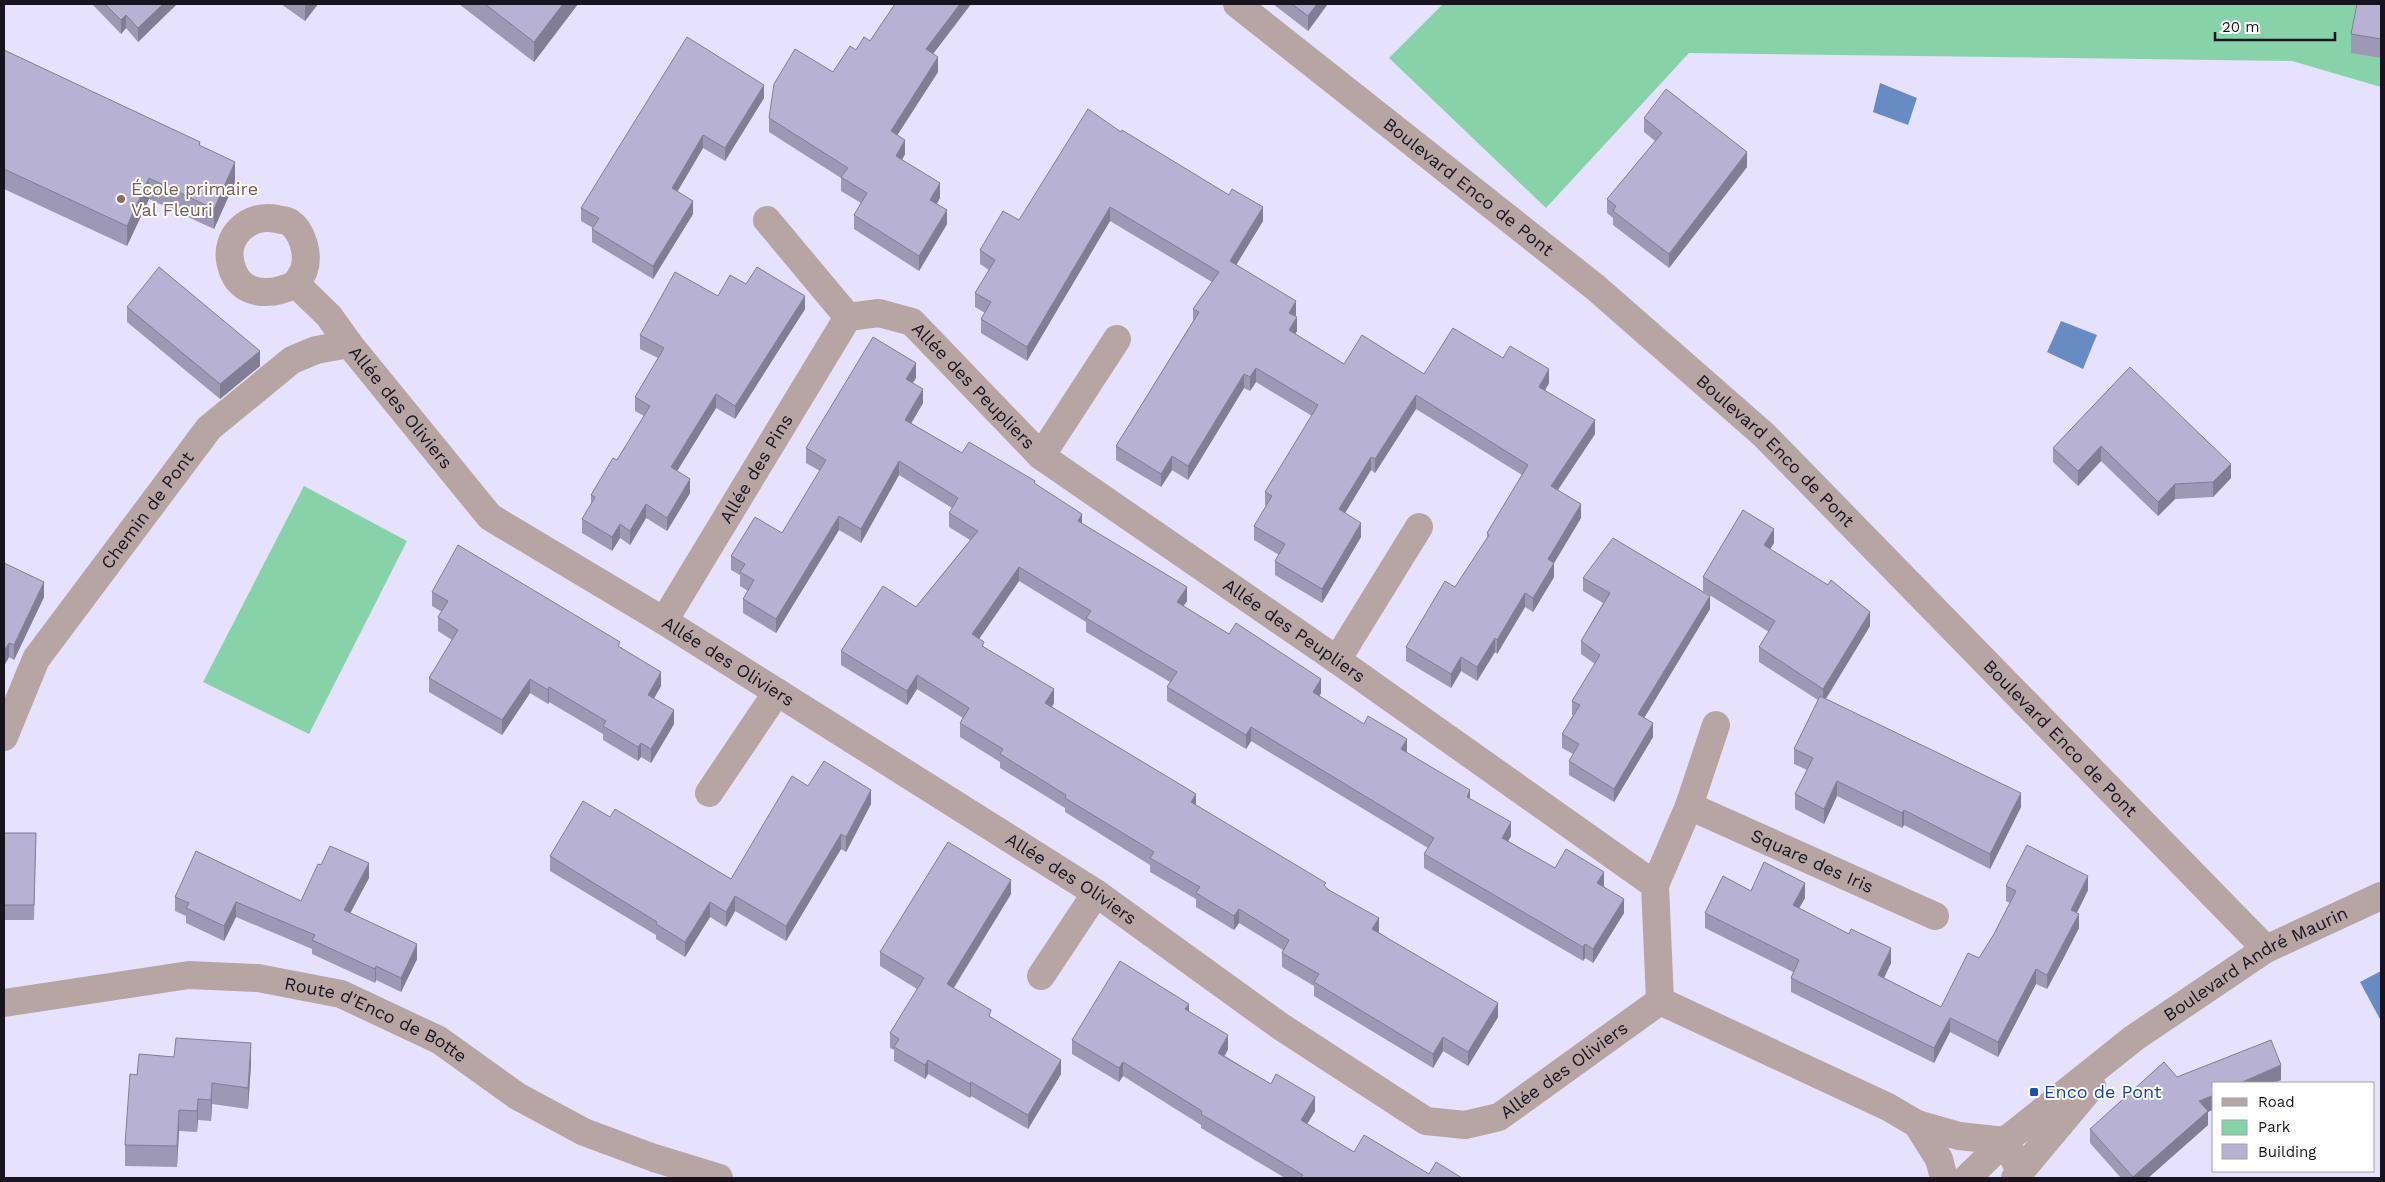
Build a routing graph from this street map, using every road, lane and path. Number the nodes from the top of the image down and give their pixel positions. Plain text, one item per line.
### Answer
1 (1237, 4) edge
2 (768, 220) dead end
3 (296, 284) dead end
4 (848, 317) junction
5 (1117, 339) dead end
6 (349, 344) junction
7 (1042, 456) junction
8 (1419, 527) dead end
9 (664, 621) junction
10 (1337, 660) junction
11 (777, 692) junction
12 (1716, 725) dead end
13 (4, 736) edge
14 (709, 792) dead end
15 (1689, 806) junction
16 (1656, 885) junction
17 (1096, 893) junction
18 (2381, 896) edge
19 (1934, 916) dead end
20 (2266, 948) junction
21 (1041, 976) dead end
22 (1660, 1001) junction
23 (4, 1003) edge
24 (2134, 1038) junction
25 (1917, 1124) junction
26 (2005, 1141) junction
27 (2018, 1176) edge
28 (719, 1178) edge
29 (1944, 1178) edge
30 (1967, 1178) edge

1 - 20 street, Boulevard Enco de Pont
2 - 4 street
3 - 6 street, Allée des Oliviers
4 - 7 street, Allée des Peupliers
4 - 9 street, Allée des Pins
5 - 7 street
6 - 9 street, Allée des Oliviers
6 - 13 street, Chemin de Pont
7 - 10 street, Allée des Peupliers
8 - 10 street
9 - 11 street, Allée des Oliviers
10 - 16 street, Allée des Peupliers
11 - 14 street
11 - 17 street, Allée des Oliviers
12 - 15 street
15 - 16 street
15 - 19 street, Square des Iris
16 - 22 street
17 - 21 street
17 - 22 street, Allée des Oliviers
18 - 20 street, Boulevard André Maurin
20 - 24 street, Boulevard André Maurin
22 - 25 street
23 - 28 street, Route d'Enco de Botte
24 - 26 street, Boulevard André Maurin
24 - 27 street, Boulevard André Maurin
25 - 26 street
25 - 29 street
26 - 27 street
26 - 30 street, Boulevard André Maurin

